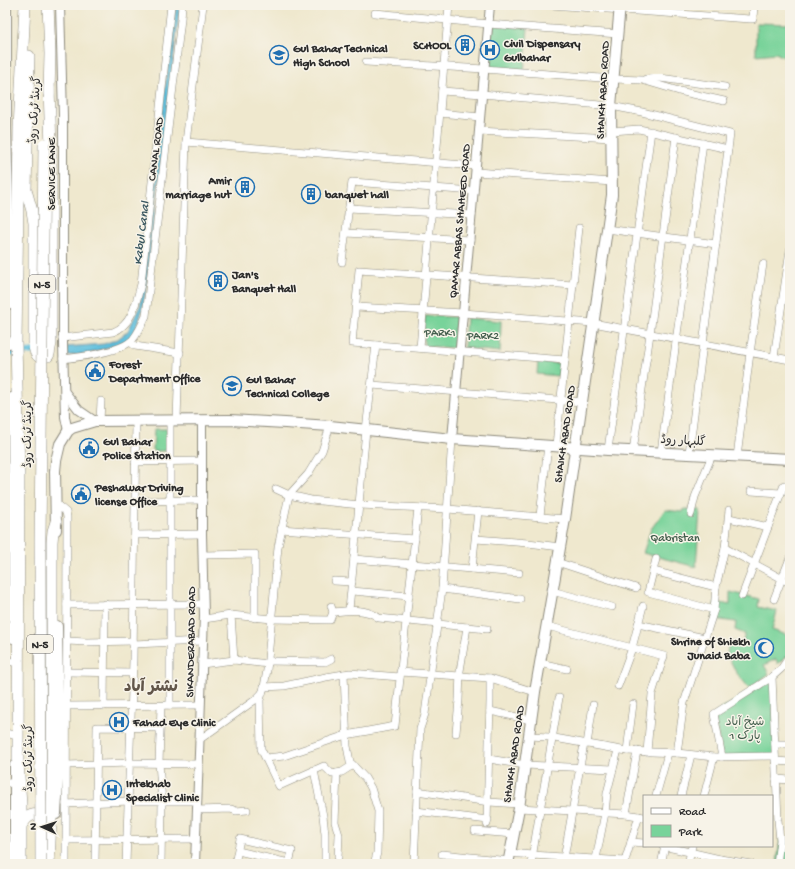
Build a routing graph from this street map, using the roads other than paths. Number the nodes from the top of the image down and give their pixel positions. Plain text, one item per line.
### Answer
1 (6, 5) edge
2 (25, 5) edge
3 (48, 5) edge
4 (60, 5) edge
5 (171, 5) edge
6 (182, 5) edge
7 (203, 5) edge
8 (450, 5) edge
9 (490, 5) edge
10 (551, 5) edge
11 (754, 5) edge
12 (620, 8) edge
13 (376, 13) dead end
14 (25, 19) junction
15 (448, 20) junction
16 (488, 24) junction
17 (618, 34) junction
18 (6, 48) edge
19 (55, 54) junction
20 (366, 62) dead end
21 (444, 67) junction
22 (484, 69) junction
23 (614, 79) junction
24 (642, 80) junction
25 (725, 87) dead end
26 (49, 88) junction
27 (442, 92) junction
28 (482, 94) junction
29 (724, 101) dead end
30 (611, 106) junction
31 (440, 113) junction
32 (480, 117) junction
33 (479, 130) junction
34 (651, 132) junction
35 (6, 133) edge
36 (612, 135) junction
37 (676, 137) junction
38 (186, 142) junction
39 (703, 143) junction
40 (728, 149) junction
41 (13, 153) junction
42 (435, 163) junction
43 (476, 169) junction
44 (612, 182) junction
45 (433, 188) junction
46 (474, 191) junction
47 (349, 208) junction
48 (431, 213) junction
49 (472, 215) junction
50 (7, 218) edge
51 (579, 228) dead end
52 (607, 229) junction
53 (346, 233) junction
54 (637, 234) junction
55 (429, 237) junction
56 (663, 237) junction
57 (470, 240) junction
58 (690, 241) junction
59 (51, 244) junction
60 (716, 244) junction
61 (62, 245) junction
62 (790, 250) edge
63 (342, 262) dead end
64 (763, 264) dead end
65 (8, 272) edge
66 (426, 275) junction
67 (466, 278) junction
68 (573, 285) junction
69 (51, 304) junction
70 (62, 304) junction
71 (356, 307) junction
72 (423, 311) junction
73 (463, 313) junction
74 (569, 322) junction
75 (593, 323) junction
76 (625, 329) junction
77 (650, 334) junction
78 (676, 339) junction
79 (62, 340) junction
80 (130, 342) junction
81 (11, 344) edge
82 (703, 344) junction
83 (376, 345) junction
84 (420, 348) junction
85 (460, 352) junction
86 (180, 353) junction
87 (750, 353) junction
88 (63, 357) junction
89 (774, 357) junction
90 (15, 358) junction
91 (565, 360) junction
92 (790, 360) edge
93 (372, 385) junction
94 (65, 392) junction
95 (456, 392) junction
96 (561, 400) junction
97 (101, 401) dead end
98 (582, 402) junction
99 (174, 420) junction
100 (202, 420) junction
101 (97, 421) junction
102 (136, 421) junction
103 (8, 422) edge
104 (330, 426) junction
105 (366, 430) junction
106 (68, 431) junction
107 (452, 439) junction
108 (552, 445) junction
109 (575, 447) junction
110 (608, 450) junction
111 (633, 451) junction
112 (661, 452) junction
113 (689, 453) junction
114 (712, 454) junction
115 (737, 457) junction
116 (790, 459) edge
117 (202, 461) junction
118 (135, 462) junction
119 (170, 462) junction
120 (790, 487) edge
121 (276, 489) dead end
122 (751, 491) dead end
123 (9, 493) edge
124 (781, 493) junction
125 (289, 495) junction
126 (170, 500) junction
127 (203, 500) junction
128 (135, 501) junction
129 (56, 504) junction
130 (360, 505) junction
131 (418, 508) junction
132 (448, 509) junction
133 (478, 511) junction
134 (691, 514) dead end
135 (540, 516) junction
136 (565, 519) junction
137 (56, 522) junction
138 (768, 527) junction
139 (281, 529) junction
140 (170, 534) junction
141 (202, 534) junction
142 (135, 535) junction
143 (357, 535) junction
144 (8, 539) edge
145 (415, 539) junction
146 (476, 539) junction
147 (560, 547) junction
148 (725, 548) junction
149 (203, 555) junction
150 (790, 558) edge
151 (354, 559) junction
152 (656, 559) dead end
153 (557, 562) junction
154 (412, 564) junction
155 (754, 564) junction
156 (444, 567) junction
157 (472, 569) junction
158 (653, 571) junction
159 (519, 573) dead end
160 (782, 578) junction
161 (334, 581) dead end
162 (352, 582) junction
163 (790, 583) edge
164 (716, 587) junction
165 (636, 588) dead end
166 (442, 589) junction
167 (352, 591) junction
168 (552, 591) junction
169 (409, 596) junction
170 (742, 596) dead end
171 (520, 599) dead end
172 (774, 599) dead end
173 (67, 604) junction
174 (105, 604) junction
175 (134, 604) junction
176 (203, 604) junction
177 (171, 605) junction
178 (643, 606) dead end
179 (612, 607) dead end
180 (349, 610) junction
181 (714, 610) junction
182 (231, 615) junction
183 (255, 618) junction
184 (204, 619) junction
185 (272, 619) junction
186 (406, 620) junction
187 (438, 623) junction
188 (638, 624) junction
189 (547, 626) junction
190 (467, 627) junction
191 (487, 629) dead end
192 (705, 638) junction
193 (67, 641) junction
194 (104, 641) junction
195 (203, 641) junction
196 (133, 642) junction
197 (170, 642) junction
198 (632, 648) junction
199 (790, 656) edge
200 (331, 659) dead end
201 (234, 660) junction
202 (9, 661) edge
203 (268, 662) junction
204 (540, 663) junction
205 (202, 664) junction
206 (566, 670) dead end
207 (67, 672) junction
208 (104, 673) junction
209 (132, 673) junction
210 (344, 674) junction
211 (400, 674) junction
212 (431, 674) junction
213 (460, 676) junction
214 (772, 677) junction
215 (490, 678) junction
216 (618, 686) dead end
217 (263, 690) junction
218 (535, 692) junction
219 (559, 698) dead end
220 (633, 704) dead end
221 (170, 705) junction
222 (200, 705) junction
223 (593, 705) dead end
224 (67, 706) junction
225 (104, 706) junction
226 (131, 706) junction
227 (161, 706) junction
228 (490, 711) junction
229 (531, 720) junction
230 (131, 727) junction
231 (160, 728) junction
232 (5, 733) edge
233 (456, 733) dead end
234 (14, 735) junction
235 (346, 735) junction
236 (529, 736) junction
237 (552, 738) junction
238 (199, 740) junction
239 (586, 744) junction
240 (775, 744) junction
241 (790, 744) edge
242 (618, 750) junction
243 (627, 751) junction
244 (637, 752) junction
245 (647, 752) junction
246 (668, 753) junction
247 (677, 753) junction
248 (691, 755) junction
249 (714, 757) junction
250 (722, 757) junction
251 (266, 758) junction
252 (489, 759) junction
253 (775, 759) junction
254 (790, 762) edge
255 (130, 763) junction
256 (159, 763) junction
257 (96, 764) junction
258 (198, 764) junction
259 (67, 765) junction
260 (354, 765) junction
261 (525, 765) junction
262 (548, 766) junction
263 (580, 768) junction
264 (613, 769) junction
265 (314, 770) junction
266 (337, 773) junction
267 (776, 779) junction
268 (790, 780) edge
269 (9, 783) edge
270 (417, 791) junction
271 (656, 795) edge
272 (681, 795) edge
273 (704, 795) edge
274 (129, 801) junction
275 (197, 801) junction
276 (162, 802) junction
277 (489, 802) junction
278 (51, 803) junction
279 (95, 803) junction
280 (21, 804) junction
281 (66, 804) junction
282 (519, 806) junction
283 (540, 809) junction
284 (196, 810) junction
285 (246, 810) dead end
286 (416, 811) junction
287 (572, 811) junction
288 (605, 813) junction
289 (626, 814) junction
290 (642, 816) edge
291 (50, 821) junction
292 (21, 826) junction
293 (475, 831) dead end
294 (514, 834) junction
295 (127, 838) junction
296 (161, 838) junction
297 (196, 838) junction
298 (95, 839) junction
299 (66, 840) junction
300 (631, 842) junction
301 (643, 844) edge
302 (667, 847) edge
303 (675, 847) edge
304 (692, 849) edge
305 (238, 851) junction
306 (442, 854) dead end
307 (532, 855) junction
308 (338, 857) dead end
309 (509, 859) edge
310 (563, 860) edge
311 (720, 861) edge
312 (596, 862) edge
313 (740, 863) edge
314 (14, 864) edge
315 (21, 864) edge
316 (41, 864) edge
317 (48, 864) edge
318 (54, 864) edge
319 (66, 864) edge
320 (95, 864) edge
321 (126, 864) edge
322 (161, 864) edge
323 (195, 864) edge
324 (235, 864) edge
325 (325, 864) edge
326 (374, 864) edge
327 (414, 864) edge
328 (531, 864) edge
329 (661, 864) edge
330 (688, 864) edge
331 (751, 864) edge
332 (777, 864) edge

1 - 18 street
2 - 14 highway, گرینڈ ٹرنک روڈ / N-5
3 - 19 highway, گرینڈ ٹرنک روڈ / N-5
4 - 19 street, SERVICE LANE
5 - 79 street
6 - 80 street, CANAL ROAD
7 - 38 street
8 - 15 street
9 - 16 street, QAMAR ABBAS SHAHEED ROAD
10 - 12 street
11 - 12 street
12 - 17 main road, SHAIKH ABAD ROAD
13 - 15 street
14 - 41 highway, گرینڈ ٹرنک روڈ / N-5
14 - 69 highway
15 - 16 street
15 - 21 street
16 - 17 street
16 - 22 street, QAMAR ABBAS SHAHEED ROAD
17 - 23 main road, SHAIKH ABAD ROAD
18 - 35 street
19 - 26 highway, گرینڈ ٹرنک روڈ / N-5
19 - 61 street, SERVICE LANE
20 - 21 street
21 - 22 street
21 - 27 street
22 - 23 street
22 - 28 street, QAMAR ABBAS SHAHEED ROAD
23 - 24 street
23 - 30 main road, SHAIKH ABAD ROAD
24 - 25 street
24 - 29 street
26 - 59 highway
26 - 316 highway, گرینڈ ٹرنک روڈ / N-5, bridge
27 - 28 street
27 - 31 street
28 - 30 street
28 - 32 street, QAMAR ABBAS SHAHEED ROAD
30 - 36 main road, SHAIKH ABAD ROAD
30 - 40 street
31 - 32 street
31 - 42 street
32 - 33 street, QAMAR ABBAS SHAHEED ROAD
33 - 36 street
33 - 43 street, QAMAR ABBAS SHAHEED ROAD
34 - 36 street
34 - 37 street
34 - 54 street
35 - 41 street
36 - 44 main road, SHAIKH ABAD ROAD
37 - 39 street
37 - 56 street
38 - 42 street
38 - 86 street
39 - 40 street
39 - 58 street
40 - 60 street
41 - 50 street
41 - 81 highway, گرینڈ ٹرنک روڈ / N-5
42 - 43 street
42 - 45 street
43 - 44 street
43 - 46 street, QAMAR ABBAS SHAHEED ROAD
44 - 52 main road, SHAIKH ABAD ROAD
45 - 46 street
45 - 47 street
45 - 48 street
46 - 49 street, QAMAR ABBAS SHAHEED ROAD
47 - 48 street
47 - 53 street
48 - 49 street
48 - 55 street
49 - 57 street, QAMAR ABBAS SHAHEED ROAD
50 - 65 street
51 - 68 street
52 - 54 street
52 - 75 main road, SHAIKH ABAD ROAD
53 - 55 street
53 - 63 street
54 - 56 street
54 - 76 street
55 - 57 street
55 - 66 street
56 - 58 street
56 - 77 street
57 - 67 street, QAMAR ABBAS SHAHEED ROAD
58 - 60 street
58 - 78 street
59 - 61 street
59 - 69 highway
60 - 82 street
61 - 70 street, SERVICE LANE
62 - 89 street
64 - 87 street
65 - 81 street
66 - 67 street
66 - 71 street
66 - 72 street
67 - 68 street
67 - 73 street, QAMAR ABBAS SHAHEED ROAD
68 - 74 street
69 - 70 street
70 - 79 street, SERVICE LANE
71 - 72 street
71 - 83 street
72 - 73 street
72 - 84 street
73 - 74 street
73 - 85 street, QAMAR ABBAS SHAHEED ROAD
74 - 75 street
74 - 91 street
75 - 76 street
75 - 98 main road, SHAIKH ABAD ROAD
76 - 77 street
76 - 110 street
77 - 78 street
77 - 111 street
78 - 82 street
78 - 112 street
79 - 88 street, SERVICE LANE
80 - 86 street
80 - 88 street
81 - 90 highway, گرینڈ ٹرنک روڈ / N-5
82 - 87 street
82 - 113 street
83 - 84 street
83 - 93 street
84 - 85 street
85 - 91 street
85 - 95 street, QAMAR ABBAS SHAHEED ROAD
86 - 99 street
87 - 89 street
87 - 115 street
88 - 94 street, SERVICE LANE
89 - 92 street
90 - 103 street
90 - 280 highway, گرینڈ ٹرنک روڈ / N-5
91 - 96 street
93 - 95 street
93 - 105 street
94 - 101 street
94 - 106 street, SERVICE LANE
95 - 96 street
95 - 107 street, QAMAR ABBAS SHAHEED ROAD
96 - 98 street
96 - 108 street
97 - 101 street
98 - 109 main road, SHAIKH ABAD ROAD
99 - 100 main road, گلبہار روڈ
99 - 102 main road, گلبہار روڈ
99 - 119 street
100 - 104 main road, گلبہار روڈ
100 - 117 street, SIKANDERABAD ROAD
101 - 102 main road, گلبہار روڈ
101 - 106 main road, گلبہار روڈ
102 - 118 street
103 - 123 street
104 - 105 main road, گلبہار روڈ
104 - 125 street
105 - 107 main road, گلبہار روڈ
105 - 130 street
106 - 129 main road
107 - 108 main road, گلبہار روڈ
107 - 132 street
108 - 109 main road, گلبہار روڈ
108 - 135 street
109 - 110 main road, گلبہار روڈ
109 - 136 main road, SHAIKH ABAD ROAD
110 - 111 main road, گلبہار روڈ
111 - 112 main road, گلبہار روڈ
112 - 113 main road, گلبہار روڈ
113 - 114 main road, گلبہار روڈ
114 - 115 main road, گلبہار روڈ
114 - 134 street
115 - 116 main road, گلبہار روڈ
117 - 119 street
117 - 127 street, SIKANDERABAD ROAD
118 - 119 street
118 - 128 street
119 - 126 street
120 - 124 street
121 - 125 street
122 - 124 street
123 - 144 street
124 - 138 street
125 - 130 street
125 - 139 street
126 - 127 street
126 - 128 street
126 - 140 street
127 - 141 street, SIKANDERABAD ROAD
128 - 142 street
129 - 137 main road
129 - 173 street
130 - 131 street
130 - 143 street
131 - 132 street
131 - 145 street
132 - 133 street
132 - 156 street
133 - 135 street
133 - 146 street
135 - 136 street
136 - 147 main road, SHAIKH ABAD ROAD
137 - 278 highway
137 - 318 main road
138 - 148 street
138 - 155 street
139 - 143 street
139 - 185 street
140 - 141 street
140 - 142 street
140 - 177 street
141 - 149 street, SIKANDERABAD ROAD
142 - 175 street
143 - 145 street
143 - 151 street
144 - 202 street
145 - 154 street
146 - 147 street
146 - 157 street
147 - 153 main road, SHAIKH ABAD ROAD
148 - 155 street
148 - 164 street
149 - 176 street, SIKANDERABAD ROAD
149 - 183 street
150 - 160 street
151 - 154 street
151 - 162 street
152 - 158 street
153 - 165 street
153 - 168 main road, SHAIKH ABAD ROAD
154 - 156 street
154 - 169 street
155 - 160 street
155 - 170 street
156 - 157 street
156 - 166 street
157 - 159 street
158 - 164 street
158 - 181 street
160 - 163 street
160 - 172 street
161 - 162 street
162 - 167 street
164 - 181 street
166 - 171 street
166 - 187 street
167 - 169 street
167 - 180 street
168 - 179 street
168 - 189 main road, SHAIKH ABAD ROAD
169 - 186 street
173 - 174 street
173 - 193 street
174 - 175 street
174 - 194 street
175 - 177 street
175 - 196 street
176 - 177 street
176 - 184 street, SIKANDERABAD ROAD
177 - 197 street
178 - 188 street
180 - 185 street
180 - 186 street
181 - 192 street
182 - 183 street
182 - 184 street
182 - 201 street
183 - 185 street
184 - 195 street, SIKANDERABAD ROAD
185 - 203 street
186 - 187 street
186 - 211 street
187 - 190 street
187 - 212 street
188 - 192 street
188 - 198 street
189 - 198 street
189 - 204 main road, SHAIKH ABAD ROAD
190 - 191 street
190 - 213 street
192 - 247 street
193 - 194 street
193 - 207 street
194 - 196 street
194 - 208 street
195 - 197 street
195 - 205 street, SIKANDERABAD ROAD
196 - 197 street
196 - 209 street
197 - 221 street
198 - 216 street
198 - 245 street
199 - 214 street
200 - 203 street
201 - 203 street
201 - 205 street
202 - 234 street
203 - 217 street
204 - 206 street
204 - 218 main road, SHAIKH ABAD ROAD
205 - 222 street, SIKANDERABAD ROAD
207 - 208 street
207 - 224 street
208 - 209 street
208 - 225 street
209 - 226 street
210 - 211 street
210 - 217 street
210 - 235 street
211 - 212 street
211 - 235 street
212 - 213 street
212 - 270 street
213 - 215 street
213 - 233 street
214 - 240 street
214 - 250 street
215 - 218 street
215 - 228 street
217 - 238 street
217 - 251 street
218 - 229 main road, SHAIKH ABAD ROAD
219 - 237 street
220 - 243 street
221 - 222 street
221 - 227 street
222 - 238 street, SIKANDERABAD ROAD
223 - 239 street
224 - 225 street
224 - 259 street
225 - 226 street
226 - 227 street
226 - 230 street
227 - 231 street
228 - 229 street
228 - 252 street
229 - 236 main road, SHAIKH ABAD ROAD
230 - 231 street
230 - 255 street
230 - 257 street
231 - 256 street
232 - 234 street
234 - 269 street
235 - 251 street
235 - 260 street
236 - 237 street
236 - 261 main road, SHAIKH ABAD ROAD
237 - 239 street
237 - 262 street
238 - 258 street, SIKANDERABAD ROAD
239 - 242 street
239 - 263 street
240 - 241 street
240 - 253 street
242 - 243 street
242 - 264 street
243 - 244 street
244 - 245 street
244 - 289 street
245 - 246 street
246 - 247 street
246 - 271 street
247 - 248 street
248 - 249 street
248 - 272 street
249 - 250 street
249 - 273 street
250 - 253 street
251 - 265 street
252 - 261 street
252 - 277 street
253 - 254 street
253 - 267 street
255 - 256 street
255 - 257 street
255 - 274 street
256 - 258 street
256 - 276 street
257 - 259 street
257 - 279 street
258 - 275 street, SIKANDERABAD ROAD
259 - 281 street
260 - 266 street
260 - 326 street
261 - 262 street
261 - 282 main road, SHAIKH ABAD ROAD
262 - 263 street
262 - 283 street
263 - 264 street
263 - 287 street
264 - 288 street
265 - 266 street
265 - 325 street
266 - 308 street
267 - 268 street
267 - 332 street
269 - 314 street
270 - 277 street
270 - 286 street
274 - 276 street
274 - 279 street
274 - 295 street
275 - 276 street
275 - 284 street, SIKANDERABAD ROAD
276 - 296 street
277 - 282 street
277 - 286 street
278 - 280 highway
278 - 291 highway
279 - 281 street
279 - 298 street
280 - 292 highway, گرینڈ ٹرنک روڈ / N-5
281 - 299 street
282 - 283 street
282 - 294 main road, SHAIKH ABAD ROAD
283 - 287 street
283 - 307 street
284 - 285 street
284 - 297 street, SIKANDERABAD ROAD
286 - 327 street
287 - 288 street
287 - 310 street
288 - 289 street
288 - 312 street
289 - 290 street
290 - 300 street
291 - 292 highway
291 - 317 highway
292 - 315 highway, گرینڈ ٹرنک روڈ / N-5
293 - 294 street
294 - 309 main road, SHAIKH ABAD ROAD
295 - 296 street
295 - 298 street
295 - 321 street
296 - 297 street
296 - 322 street
297 - 323 street, SIKANDERABAD ROAD
298 - 299 street
298 - 320 street
299 - 319 street
300 - 301 street
300 - 312 street
302 - 329 street
303 - 304 street
304 - 311 street
304 - 330 street
305 - 305 street
305 - 324 street
306 - 309 street
307 - 309 street
307 - 310 street
307 - 328 street
310 - 312 street
311 - 313 street
313 - 331 street

